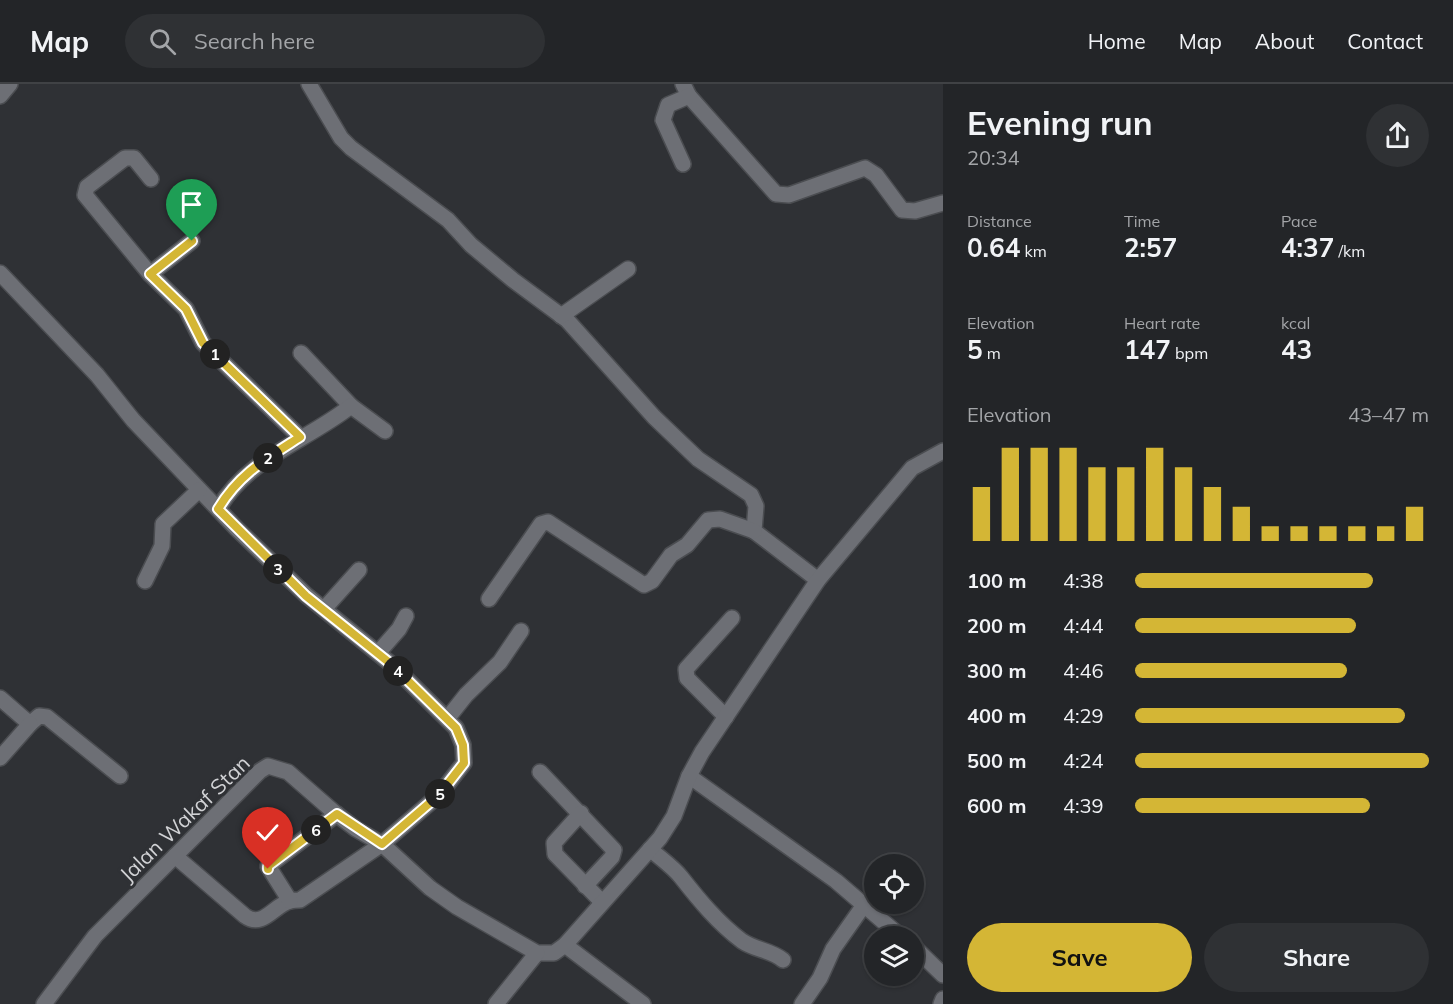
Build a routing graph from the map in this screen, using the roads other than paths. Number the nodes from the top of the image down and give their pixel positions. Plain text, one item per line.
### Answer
1 (10, 84) edge
2 (309, 84) edge
3 (686, 90) edge
4 (0, 96) edge
5 (683, 164) dead end
6 (152, 179) dead end
7 (943, 203) edge
8 (192, 241) dead end
9 (628, 269) dead end
10 (0, 273) edge
11 (150, 274) junction
12 (561, 316) junction
13 (301, 353) dead end
14 (351, 406) junction
15 (385, 431) dead end
16 (300, 437) junction
17 (943, 451) edge
18 (199, 490) junction
19 (218, 509) junction
20 (754, 531) junction
21 (359, 570) dead end
22 (818, 580) junction
23 (145, 581) dead end
24 (489, 599) dead end
25 (324, 609) junction
26 (405, 616) dead end
27 (732, 618) dead end
28 (521, 631) dead end
29 (378, 653) junction
30 (0, 698) edge
31 (726, 717) junction
32 (447, 719) junction
33 (30, 724) junction
34 (0, 758) edge
35 (540, 772) dead end
36 (120, 776) dead end
37 (689, 776) junction
38 (581, 813) junction
39 (337, 814) junction
40 (382, 844) junction
41 (650, 849) junction
42 (176, 856) junction
43 (585, 886) junction
44 (290, 901) junction
45 (602, 902) junction
46 (864, 905) joint
47 (874, 914) edge
48 (888, 926) edge
49 (565, 945) junction
50 (537, 953) junction
51 (924, 957) edge
52 (783, 960) dead end
53 (943, 975) edge
54 (943, 999) edge
55 (44, 1004) edge
56 (496, 1004) edge
57 (643, 1004) edge
58 (802, 1004) edge
59 (941, 1004) edge

1 - 4 street
2 - 12 street
3 - 5 street
3 - 7 street
6 - 11 street
8 - 11 street
9 - 12 street
10 - 18 street
11 - 16 street
12 - 20 street
13 - 14 street
14 - 15 street
14 - 16 street
16 - 19 street
17 - 22 street
18 - 19 street
18 - 23 street
19 - 25 street
20 - 22 street
20 - 24 street
21 - 25 street
22 - 31 street
25 - 29 street
26 - 29 street
27 - 31 street
28 - 32 street
29 - 32 street
30 - 33 street
31 - 37 street
32 - 40 street
33 - 34 street
33 - 36 street
35 - 38 street
37 - 41 street
37 - 46 street
38 - 43 street
38 - 43 street
39 - 40 street, Jalan Wakaf Stan
39 - 42 street, Jalan Wakaf Stan
39 - 44 street
40 - 44 street
40 - 50 street, Jalan Wakaf Stan
41 - 45 street
41 - 52 street
42 - 44 street
42 - 55 street, Jalan Wakaf Stan
43 - 45 street
45 - 49 street
46 - 58 street
47 - 48 street
49 - 50 street
49 - 57 street
50 - 56 street
51 - 53 street
54 - 59 street

